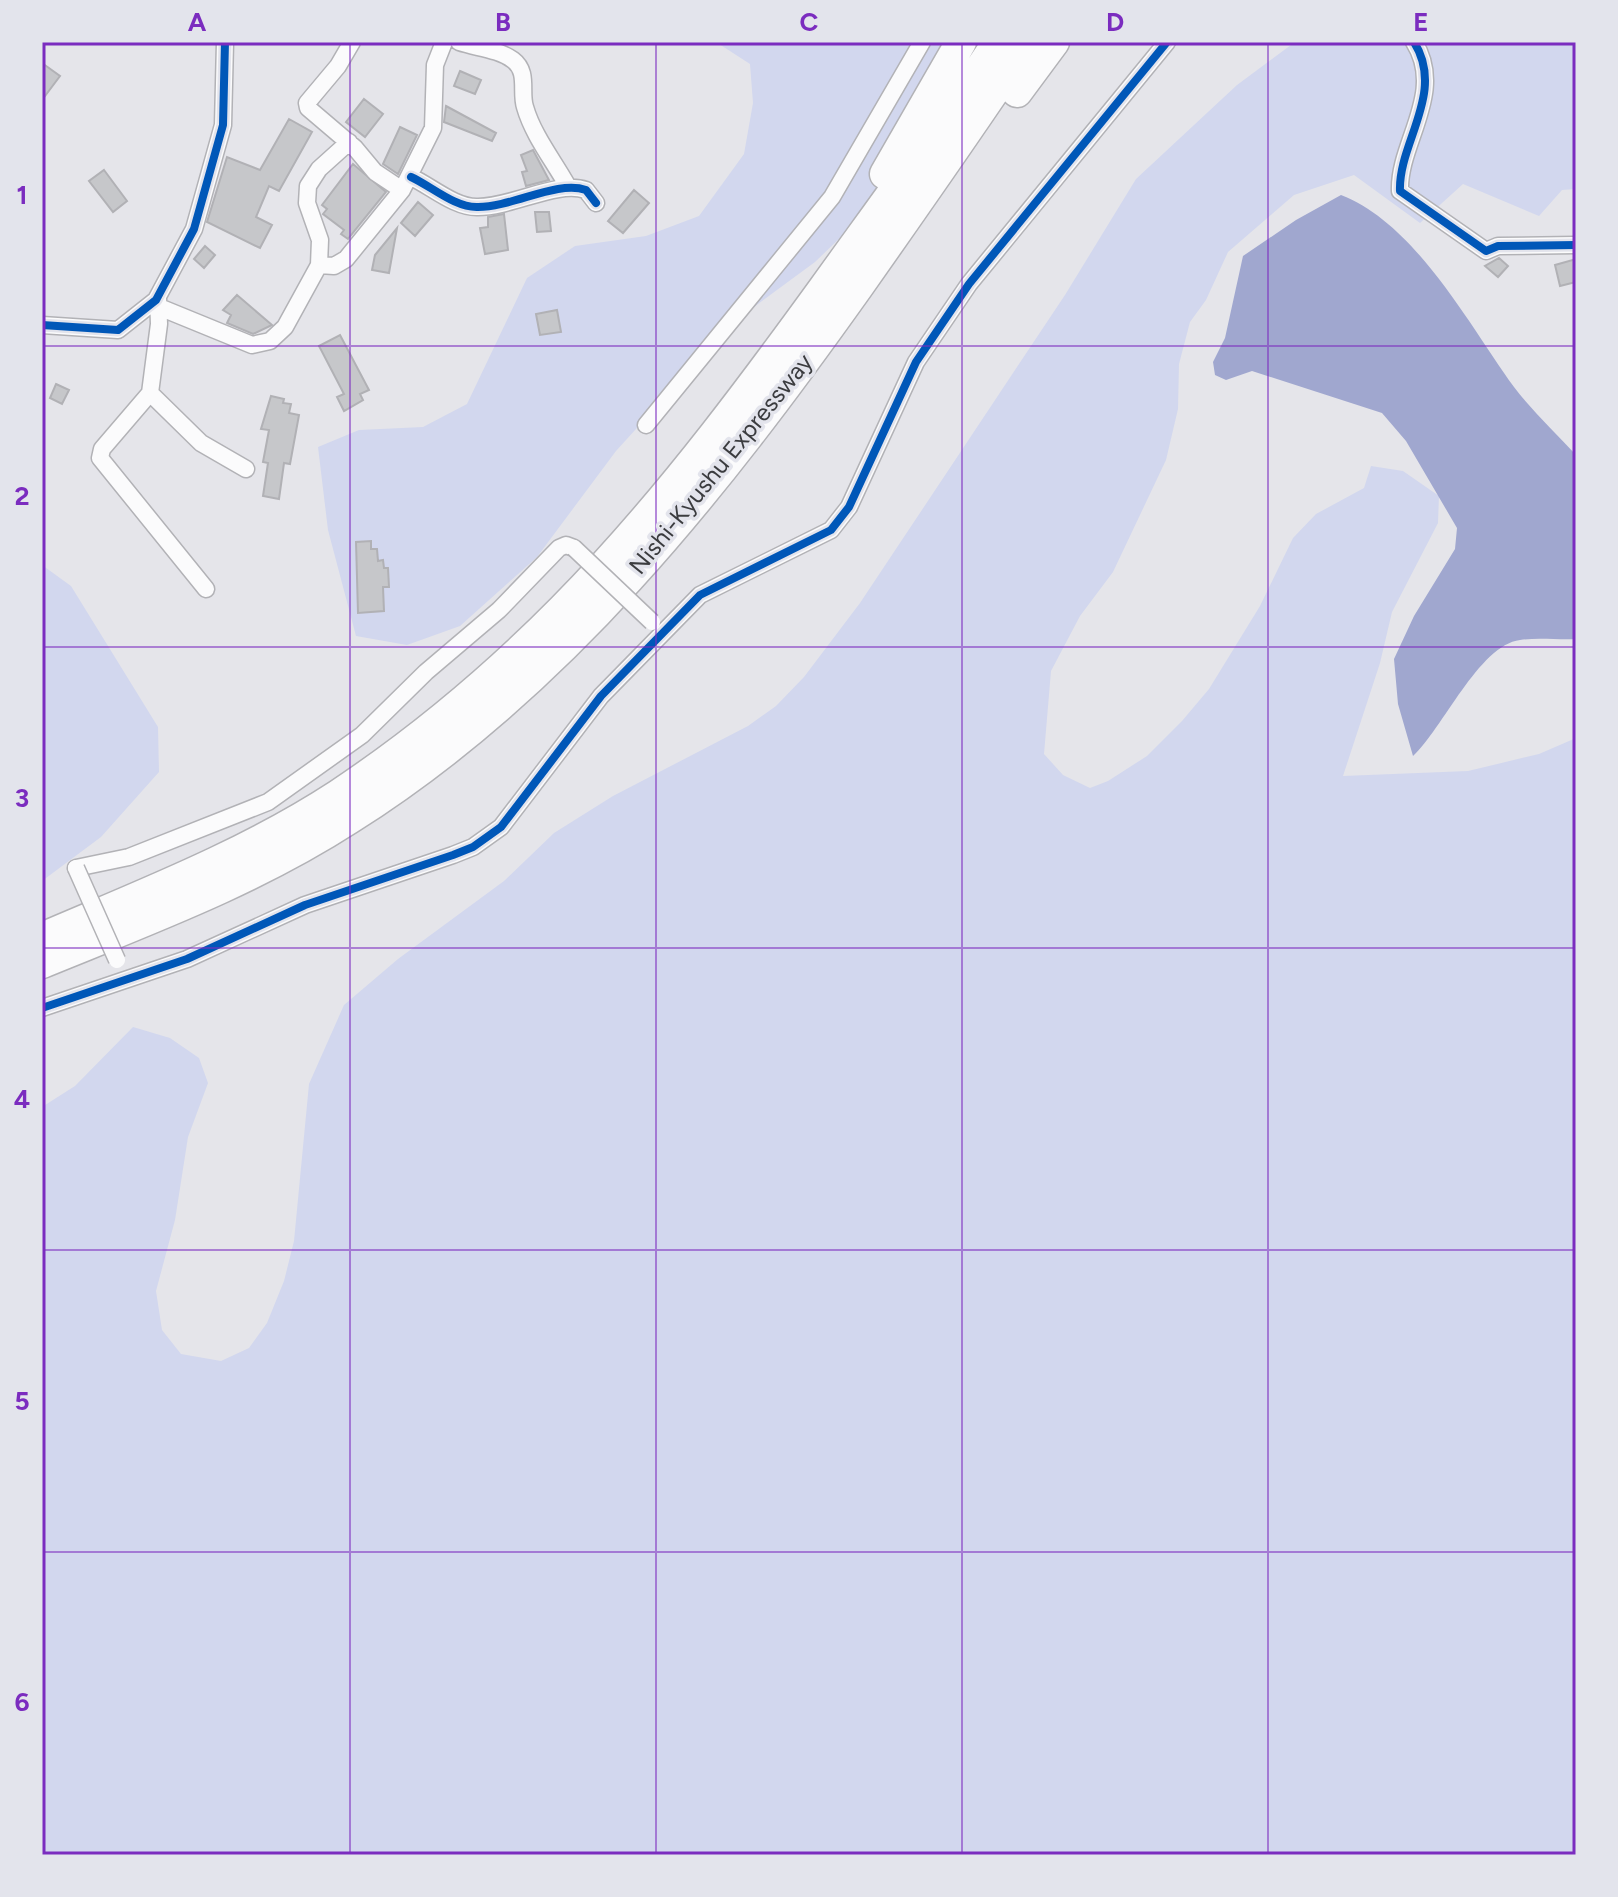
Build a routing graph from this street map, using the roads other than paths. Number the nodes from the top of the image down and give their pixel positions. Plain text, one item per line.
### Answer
1 (225, 42) edge
2 (352, 42) edge
3 (444, 42) edge
4 (459, 42) edge
5 (922, 42) edge
6 (961, 42) edge
7 (998, 42) edge
8 (1027, 42) edge
9 (1054, 42) edge
10 (1167, 42) edge
11 (1414, 42) edge
12 (349, 142) junction
13 (407, 184) junction
14 (567, 185) junction
15 (596, 203) dead end
16 (1576, 245) edge
17 (319, 265) junction
18 (158, 302) junction
19 (821, 315) junction
20 (42, 325) edge
21 (150, 393) junction
22 (646, 425) dead end
23 (246, 469) dead end
24 (206, 589) dead end
25 (657, 626) junction
26 (42, 938) edge
27 (42, 963) edge
28 (125, 978) junction
29 (42, 1008) edge

1 - 18 street
2 - 12 street
3 - 13 street
4 - 14 street
5 - 22 street
6 - 19 highway
7 - 19 highway, Nishi-Kyushu Expressway
8 - 19 highway, Nishi-Kyushu Expressway
9 - 19 highway
10 - 25 street
11 - 16 street
12 - 13 street
12 - 17 street
13 - 14 street
13 - 17 street
14 - 15 street
17 - 18 street
18 - 20 street
18 - 21 street
19 - 26 highway, Nishi-Kyushu Expressway
19 - 27 highway, Nishi-Kyushu Expressway
21 - 23 street
21 - 24 street
25 - 28 street
25 - 28 street, bridge
28 - 29 street

